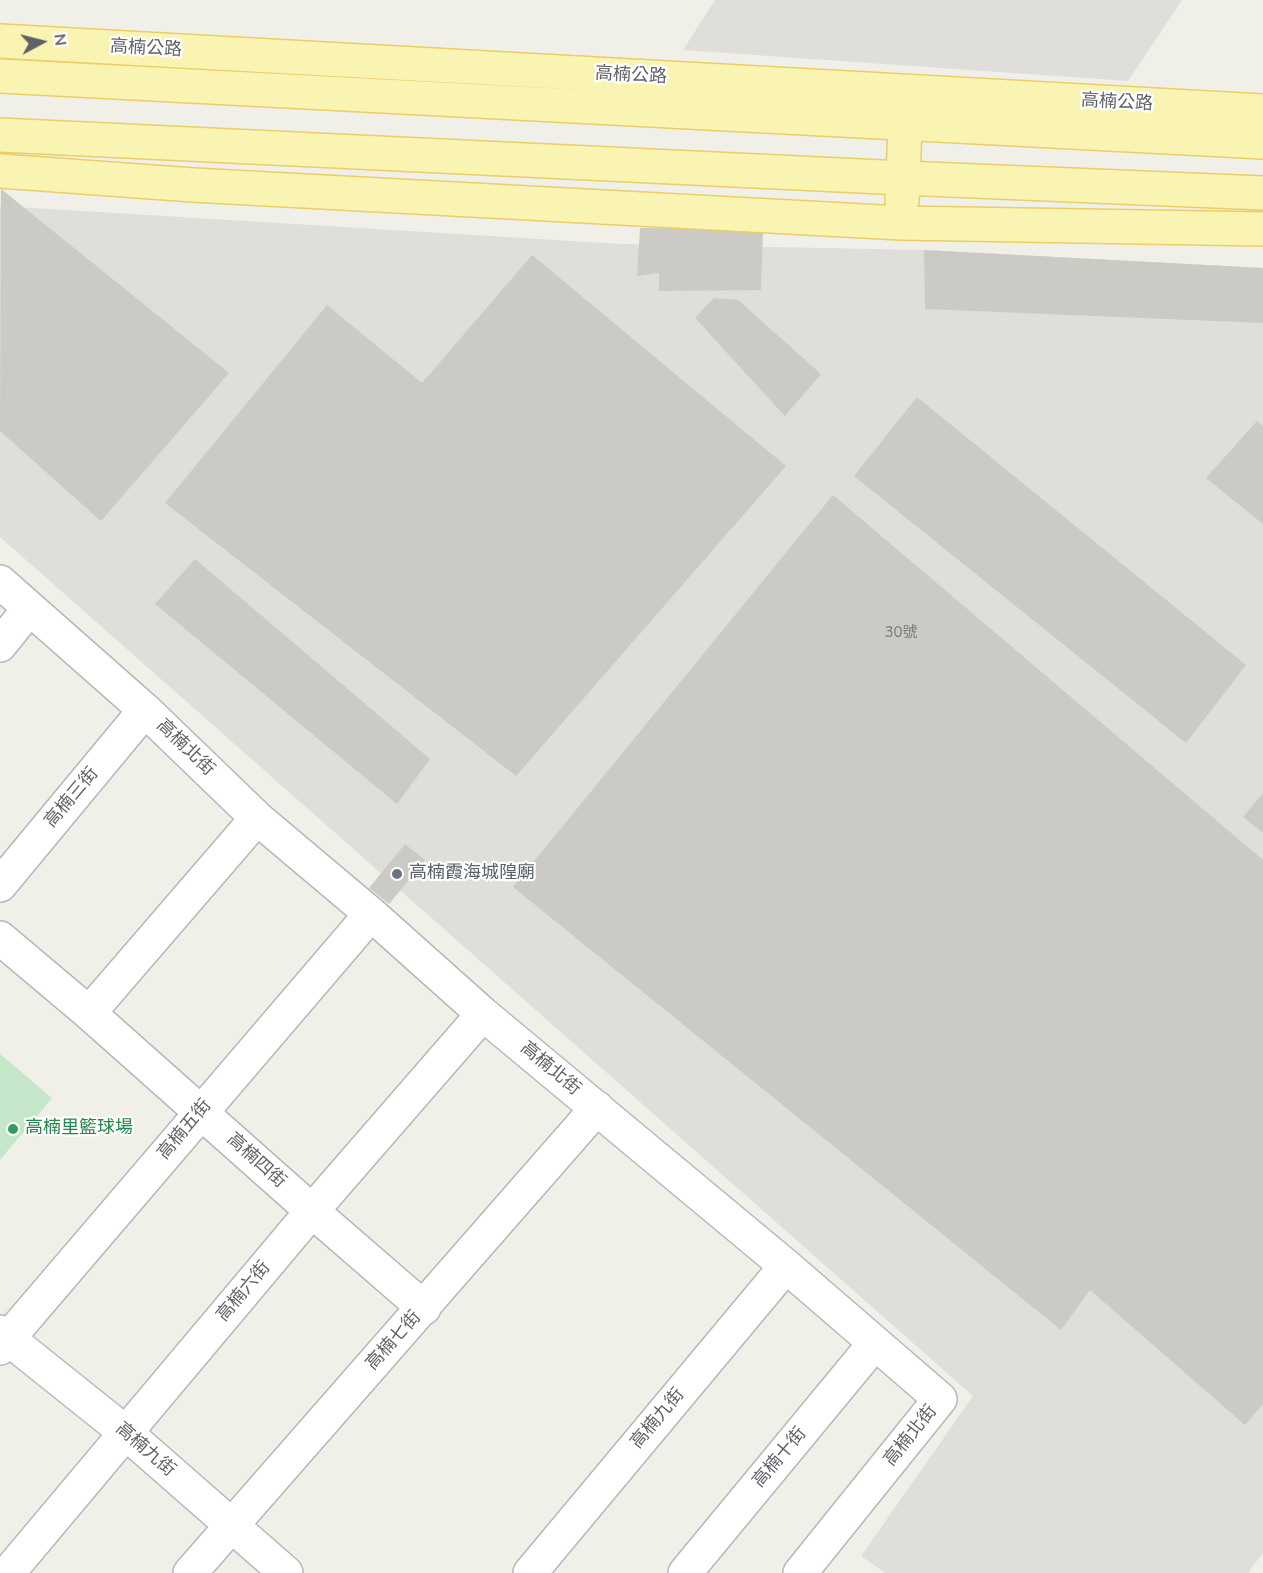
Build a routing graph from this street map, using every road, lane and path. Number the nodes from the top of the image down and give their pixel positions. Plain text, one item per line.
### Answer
1 (0, 40) edge
2 (0, 76) edge
3 (906, 91) junction
4 (1263, 111) edge
5 (905, 124) junction
6 (0, 135) edge
7 (1263, 142) edge
8 (0, 171) edge
9 (903, 178) junction
10 (1263, 193) edge
11 (901, 223) junction
12 (1263, 229) edge
13 (0, 582) edge
14 (29, 609) junction
15 (0, 645) edge
16 (145, 710) junction
17 (258, 818) junction
18 (0, 885) edge
19 (371, 914) junction
20 (0, 938) edge
21 (89, 1013) junction
22 (483, 1014) junction
23 (597, 1108) junction
24 (200, 1112) junction
25 (312, 1211) junction
26 (786, 1266) junction
27 (424, 1308) junction
28 (3, 1339) edge
29 (875, 1343) junction
30 (125, 1432) junction
31 (230, 1526) junction
32 (8, 1573) edge
33 (190, 1573) edge
34 (286, 1573) edge
35 (530, 1573) edge
36 (685, 1573) edge
37 (800, 1573) edge

1 - 3 main road, 高楠公路
2 - 5 main road, 高楠公路
3 - 4 main road, 高楠公路
3 - 5 main road
5 - 7 main road, 高楠公路
5 - 9 main road
6 - 9 main road
8 - 11 main road
9 - 10 main road
9 - 11 main road
11 - 12 main road
13 - 14 street, 高楠北街
14 - 15 street
14 - 16 street, 高楠北街
16 - 17 street, 高楠北街
16 - 18 street, 高楠三街
17 - 19 street, 高楠北街
17 - 21 street
19 - 22 street, 高楠北街
19 - 24 street, 高楠五街
20 - 21 street, 高楠四街
21 - 24 street, 高楠四街
22 - 23 street, 高楠北街
22 - 25 street, 高楠六街
23 - 26 street, 高楠北街
23 - 27 street, 高楠七街
24 - 25 street, 高楠四街
24 - 28 street, 高楠五街
25 - 27 street, 高楠四街
25 - 30 street, 高楠六街
26 - 29 street, 高楠北街
26 - 35 street, 高楠九街
27 - 31 street, 高楠七街
28 - 30 street, 高楠九街
29 - 36 street, 高楠十街
29 - 37 street, 高楠北街
30 - 31 street, 高楠九街
30 - 32 street, 高楠六街
31 - 33 street, 高楠七街
31 - 34 street, 高楠九街

